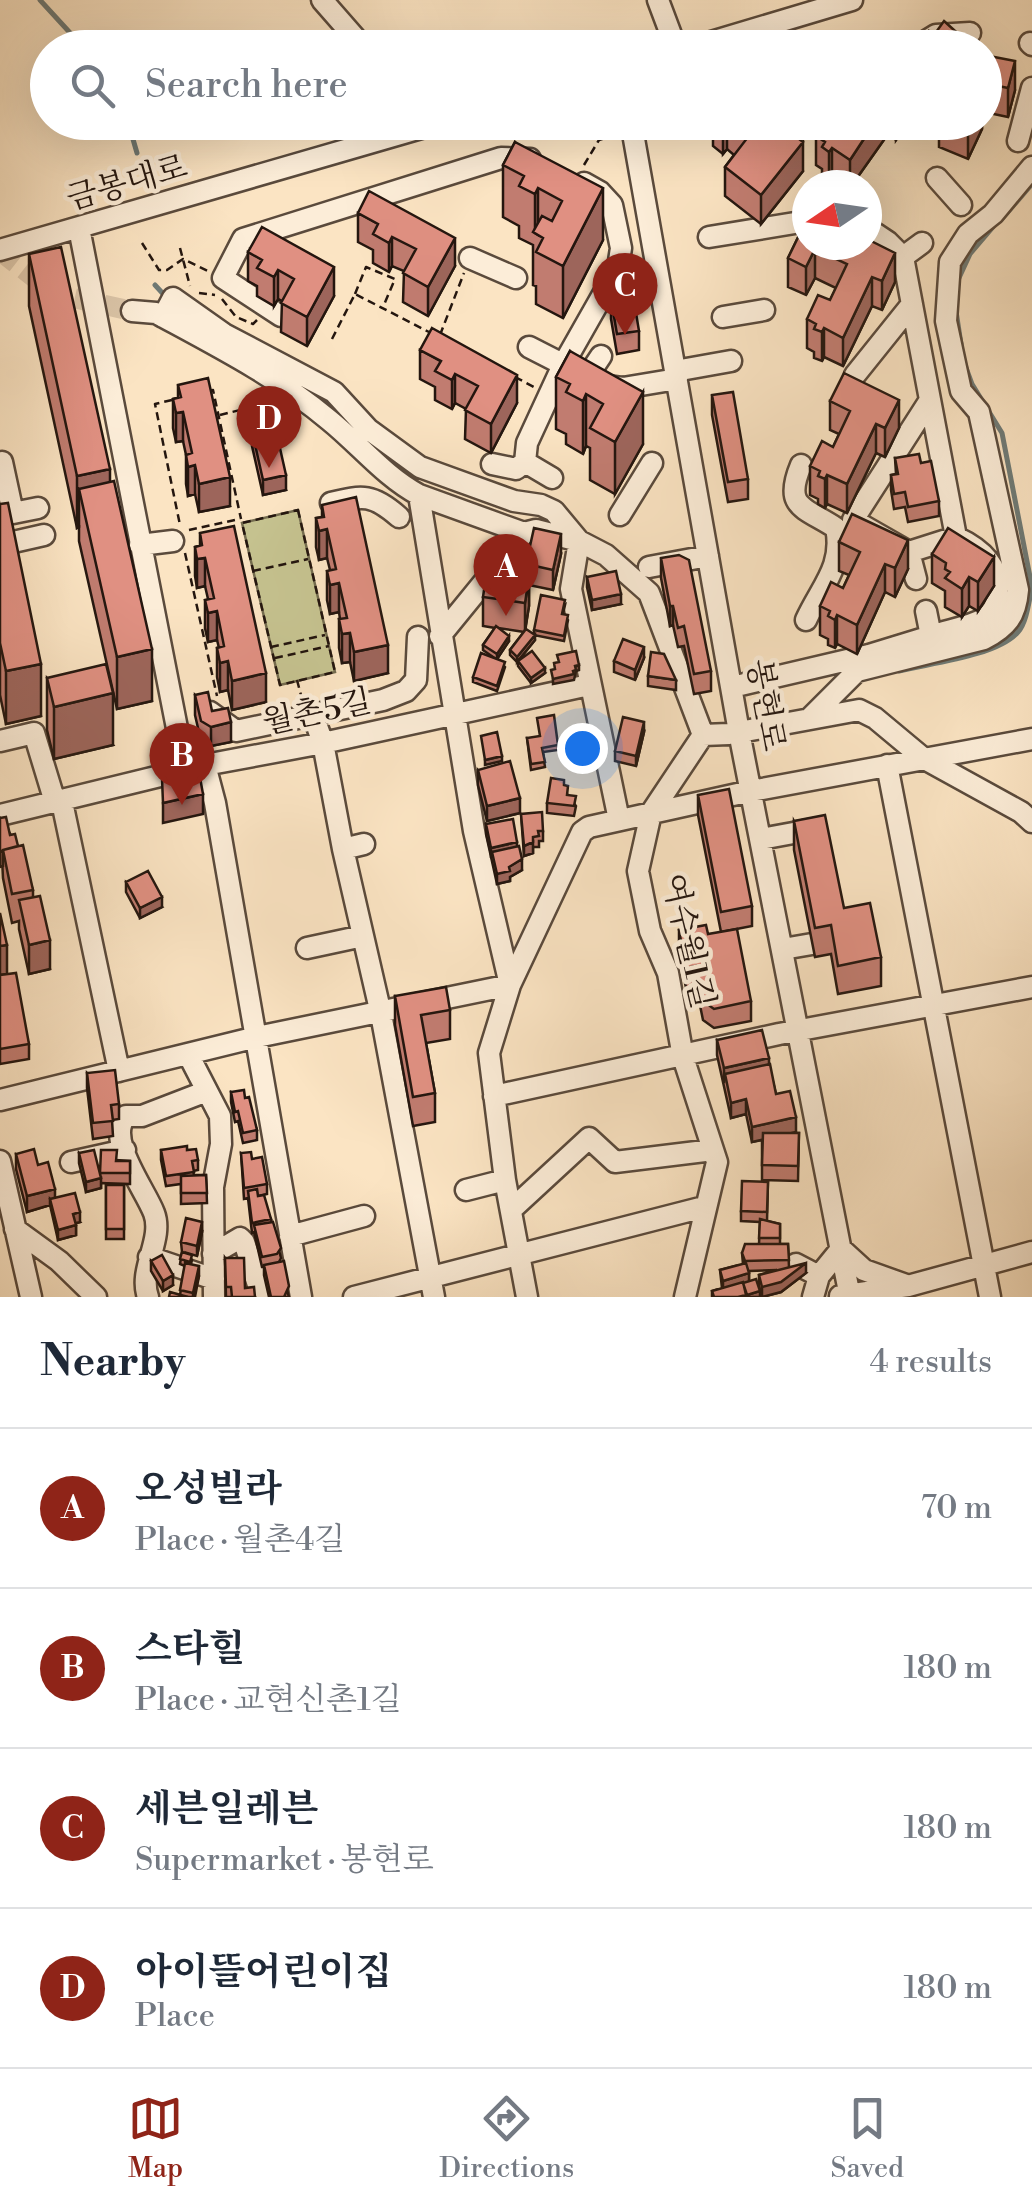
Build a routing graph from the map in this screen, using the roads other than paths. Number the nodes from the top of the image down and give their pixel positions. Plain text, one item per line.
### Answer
1 (322, 0) edge
2 (658, 0) edge
3 (852, 0) edge
4 (348, 30) edge
5 (669, 30) edge
6 (752, 30) edge
7 (1032, 88) edge
8 (380, 140) edge
9 (631, 140) edge
10 (1018, 141) dead end
11 (1032, 167) edge
12 (936, 178) dead end
13 (961, 205) dead end
14 (792, 227) edge
15 (79, 228) junction
16 (710, 238) dead end
17 (882, 240) edge
18 (922, 243) dead end
19 (0, 250) edge
20 (903, 257) junction
21 (470, 258) road end
22 (516, 278) dead end
23 (912, 304) junction
24 (168, 308) junction
25 (764, 310) dead end
26 (132, 311) tunnel mouth
27 (282, 316) edge
28 (724, 317) dead end
29 (529, 346) dead end
30 (601, 356) dead end
31 (731, 361) dead end
32 (563, 365) junction
33 (676, 375) junction
34 (855, 375) edge
35 (587, 377) junction
36 (930, 400) junction
37 (2, 462) edge
38 (525, 462) junction
39 (492, 464) dead end
40 (652, 464) dead end
41 (800, 465) dead end
42 (552, 478) dead end
43 (419, 495) junction
44 (330, 503) edge
45 (38, 508) dead end
46 (620, 515) dead end
47 (399, 517) dead end
48 (845, 524) junction
49 (524, 533) junction
50 (44, 535) dead end
51 (956, 538) junction
52 (579, 541) junction
53 (178, 542) road end
54 (0, 545) edge
55 (140, 545) junction
56 (908, 552) junction
57 (708, 556) junction
58 (650, 567) dead end
59 (916, 579) dead end
60 (926, 611) dead end
61 (806, 620) dead end
62 (440, 636) junction
63 (931, 636) junction
64 (418, 637) dead end
65 (589, 684) junction
66 (732, 687) junction
67 (212, 710) edge
68 (308, 711) junction
69 (454, 714) junction
70 (811, 716) junction
71 (739, 732) junction
72 (703, 735) junction
73 (1032, 739) edge
74 (0, 740) edge
75 (323, 742) junction
76 (923, 758) junction
77 (887, 765) junction
78 (195, 767) junction
79 (751, 791) junction
80 (58, 802) junction
81 (651, 813) junction
82 (0, 815) edge
83 (619, 820) junction
84 (1032, 822) edge
85 (815, 830) edge
86 (761, 839) junction
87 (364, 844) dead end
88 (343, 849) junction
89 (363, 936) junction
90 (812, 944) edge
91 (307, 948) dead end
92 (783, 949) junction
93 (510, 985) junction
94 (1032, 987) edge
95 (935, 1004) junction
96 (381, 1014) junction
97 (799, 1030) junction
98 (257, 1037) junction
99 (188, 1054) junction
100 (683, 1057) junction
101 (119, 1071) junction
102 (207, 1091) junction
103 (494, 1096) junction
104 (0, 1100) edge
105 (125, 1150) junction
106 (713, 1150) junction
107 (0, 1162) edge
108 (70, 1162) dead end
109 (505, 1180) junction
110 (466, 1190) dead end
111 (704, 1207) junction
112 (511, 1210) junction
113 (364, 1216) dead end
114 (16, 1230) junction
115 (290, 1236) junction
116 (841, 1248) junction
117 (1032, 1252) edge
118 (213, 1254) junction
119 (520, 1254) junction
120 (149, 1257) junction
121 (796, 1264) edge
122 (984, 1265) junction
123 (908, 1286) junction
124 (432, 1287) edge
125 (816, 1287) edge
126 (214, 1288) edge
127 (846, 1296) edge
128 (31, 1297) edge
129 (96, 1297) edge
130 (148, 1297) edge
131 (262, 1297) edge
132 (301, 1297) edge
133 (354, 1297) edge
134 (527, 1297) edge
135 (685, 1297) edge
136 (990, 1297) edge

1 - 4 street
2 - 5 street
3 - 6 street
7 - 10 street
8 - 15 street, 금봉대로
9 - 33 street, 봉현로
11 - 70 street
12 - 13 street
14 - 16 street
15 - 19 street, 금봉대로
15 - 55 street
17 - 20 street
18 - 20 street
20 - 23 street
21 - 22 street
23 - 34 street
23 - 36 street
24 - 26 street
24 - 43 street
24 - 52 street
25 - 28 street
27 - 32 street
29 - 32 street
30 - 35 street
31 - 33 street
32 - 35 street
32 - 38 street
33 - 35 street
33 - 57 street, 봉현로
36 - 48 street
36 - 51 street
37 - 45 street
38 - 39 street
38 - 42 street
40 - 46 street
41 - 48 street
43 - 49 street
43 - 62 street
44 - 47 street
48 - 56 street
48 - 61 street
49 - 52 street
49 - 62 street
50 - 54 street
51 - 56 street
51 - 63 street
52 - 65 street
52 - 72 street
53 - 55 street
55 - 78 street
56 - 59 street
57 - 58 street
57 - 66 street, 봉현로
60 - 63 street
62 - 69 street
63 - 66 street
64 - 68 street
65 - 69 street, 월촌5길
65 - 83 street
66 - 71 street, 봉현로
67 - 68 street
68 - 75 street
69 - 75 street, 월촌5길
69 - 93 street
70 - 71 street
70 - 76 street
71 - 72 street
71 - 79 street, 봉현로
72 - 81 street, 여수월1길
73 - 76 street
74 - 80 street
75 - 78 street, 월촌5길
75 - 88 street
76 - 77 street
76 - 84 street
77 - 79 street
77 - 95 street
78 - 80 street, 월촌5길
78 - 98 street
79 - 81 street
79 - 86 street, 봉현로
80 - 82 street, 월촌5길
80 - 101 street
81 - 83 street
81 - 100 street, 여수월1길
83 - 93 street
85 - 86 street
86 - 92 street, 봉현로
87 - 88 street
88 - 89 street
89 - 91 street
89 - 96 street
90 - 92 street
92 - 97 street, 봉현로
93 - 96 street
93 - 103 street
94 - 95 street
95 - 97 street
95 - 122 street
96 - 98 street
96 - 124 street
97 - 100 street
97 - 116 street, 봉현로
98 - 99 street
98 - 115 street
99 - 101 street
99 - 102 street
100 - 103 street
100 - 106 street, 여수월1길
101 - 104 street
102 - 105 street
102 - 118 street
103 - 109 street
105 - 108 street
105 - 120 street
106 - 111 street, 여수월1길
106 - 112 street
107 - 114 street
109 - 110 street
109 - 112 street
111 - 119 street
111 - 135 street, 여수월1길
112 - 119 street
113 - 115 street
114 - 128 street
114 - 129 street
115 - 132 street
116 - 123 street
116 - 125 street
116 - 127 street, 봉현로
117 - 122 street
118 - 126 street
118 - 131 street
119 - 124 street
119 - 134 street
120 - 126 street
120 - 130 street
121 - 125 street
122 - 123 street
122 - 136 street
123 - 127 street
124 - 133 street

